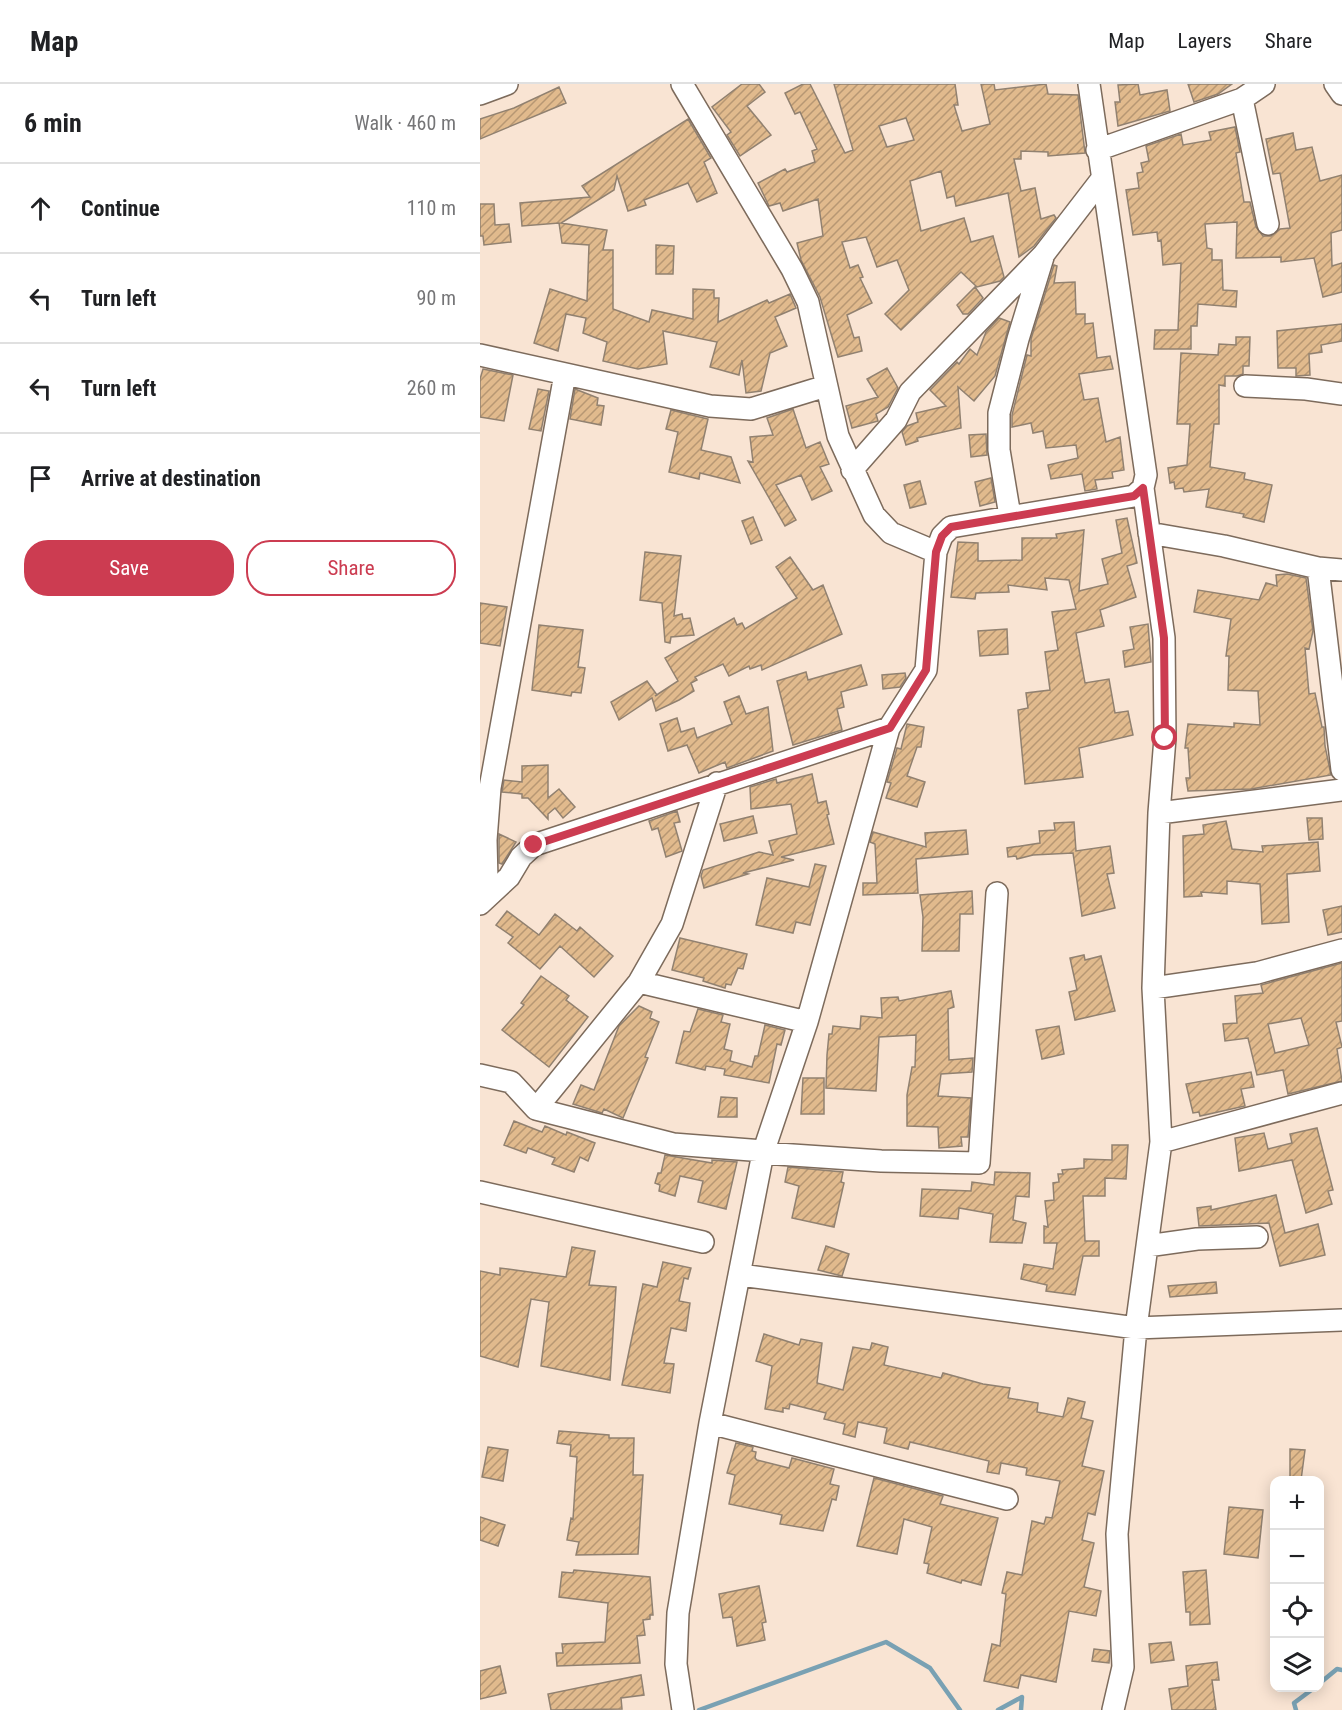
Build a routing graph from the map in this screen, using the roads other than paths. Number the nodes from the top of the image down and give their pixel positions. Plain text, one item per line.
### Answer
1 (507, 84) edge
2 (682, 84) edge
3 (1089, 84) edge
4 (1264, 84) edge
5 (1335, 84) edge
6 (480, 94) edge
7 (1342, 94) edge
8 (1242, 99) junction
9 (1097, 150) junction
10 (1101, 180) junction
11 (1268, 224) dead end
12 (1044, 254) junction
13 (480, 355) edge
14 (566, 374) junction
15 (826, 386) junction
16 (1245, 386) dead end
17 (1342, 394) edge
18 (852, 470) junction
19 (1143, 488) junction
20 (1010, 516) junction
21 (1149, 534) junction
22 (936, 552) junction
23 (1318, 568) junction
24 (1342, 570) edge
25 (890, 728) junction
26 (1342, 770) edge
27 (717, 783) junction
28 (1342, 790) edge
29 (1159, 813) junction
30 (997, 893) dead end
31 (481, 902) edge
32 (1342, 950) edge
33 (639, 982) junction
34 (1153, 988) junction
35 (807, 1022) junction
36 (480, 1075) edge
37 (1342, 1093) edge
38 (536, 1109) junction
39 (1161, 1142) junction
40 (764, 1152) junction
41 (480, 1192) edge
42 (1257, 1237) dead end
43 (703, 1242) dead end
44 (1147, 1246) junction
45 (740, 1275) junction
46 (1342, 1320) edge
47 (1136, 1328) junction
48 (710, 1423) junction
49 (1007, 1499) dead end
50 (681, 1705) edge
51 (1113, 1710) edge

1 - 6 street
2 - 15 street
3 - 9 street
4 - 8 street
5 - 7 street
8 - 9 street
8 - 11 street
9 - 10 street
10 - 12 street
10 - 19 street
12 - 18 street
12 - 20 street
13 - 14 street
14 - 15 street
14 - 31 street
15 - 18 street
16 - 17 street
18 - 22 street
19 - 20 street
19 - 21 street
20 - 22 street
21 - 23 street
21 - 29 street
22 - 25 street
23 - 24 street
23 - 26 street
25 - 27 street
25 - 35 street
27 - 31 street
27 - 33 street
28 - 29 street
29 - 34 street
30 - 40 street
32 - 34 street
33 - 35 street
33 - 38 street
34 - 39 street
35 - 40 street
36 - 38 street
37 - 39 street
38 - 40 street
39 - 44 street
40 - 45 street
41 - 43 street
42 - 44 street
44 - 47 street
45 - 47 street
45 - 48 street
46 - 47 street
47 - 51 street
48 - 49 street
48 - 50 street

